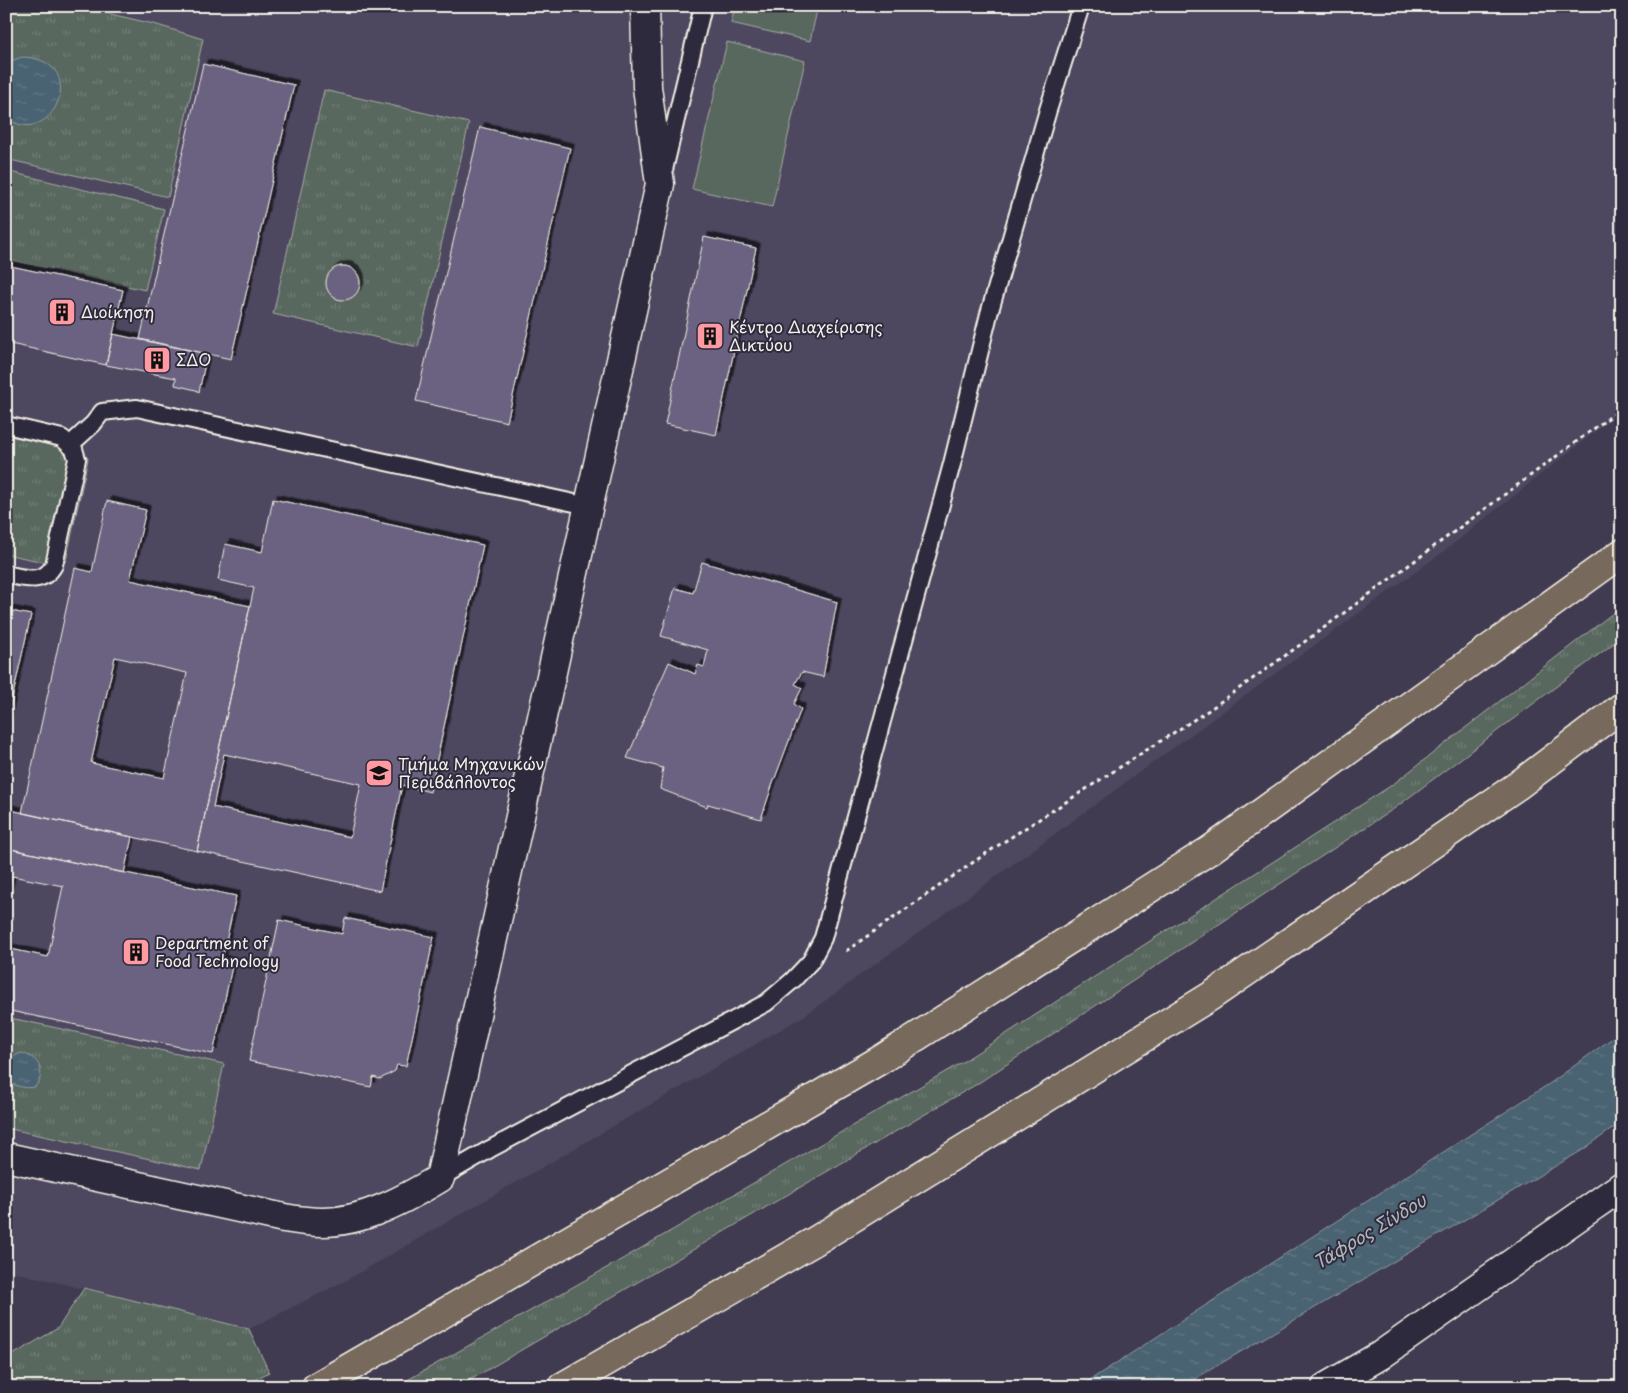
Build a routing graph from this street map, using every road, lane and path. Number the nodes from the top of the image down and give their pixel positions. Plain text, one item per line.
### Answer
1 (645, 6) edge
2 (703, 6) edge
3 (1081, 6) edge
4 (660, 184) junction
5 (1622, 408) edge
6 (6, 425) edge
7 (71, 444) junction
8 (588, 506) junction
9 (1622, 553) edge
10 (6, 574) edge
11 (1622, 707) edge
12 (845, 952) dead end
13 (6, 1158) edge
14 (440, 1178) junction
15 (1622, 1186) edge
16 (316, 1387) edge
17 (562, 1387) edge
18 (1326, 1387) edge

1 - 4 street
2 - 4 lane
3 - 14 lane
4 - 8 street
5 - 12 path
6 - 7 lane
7 - 8 lane
7 - 10 lane
8 - 14 street
9 - 16 highway
11 - 17 highway
13 - 14 street
15 - 18 street

